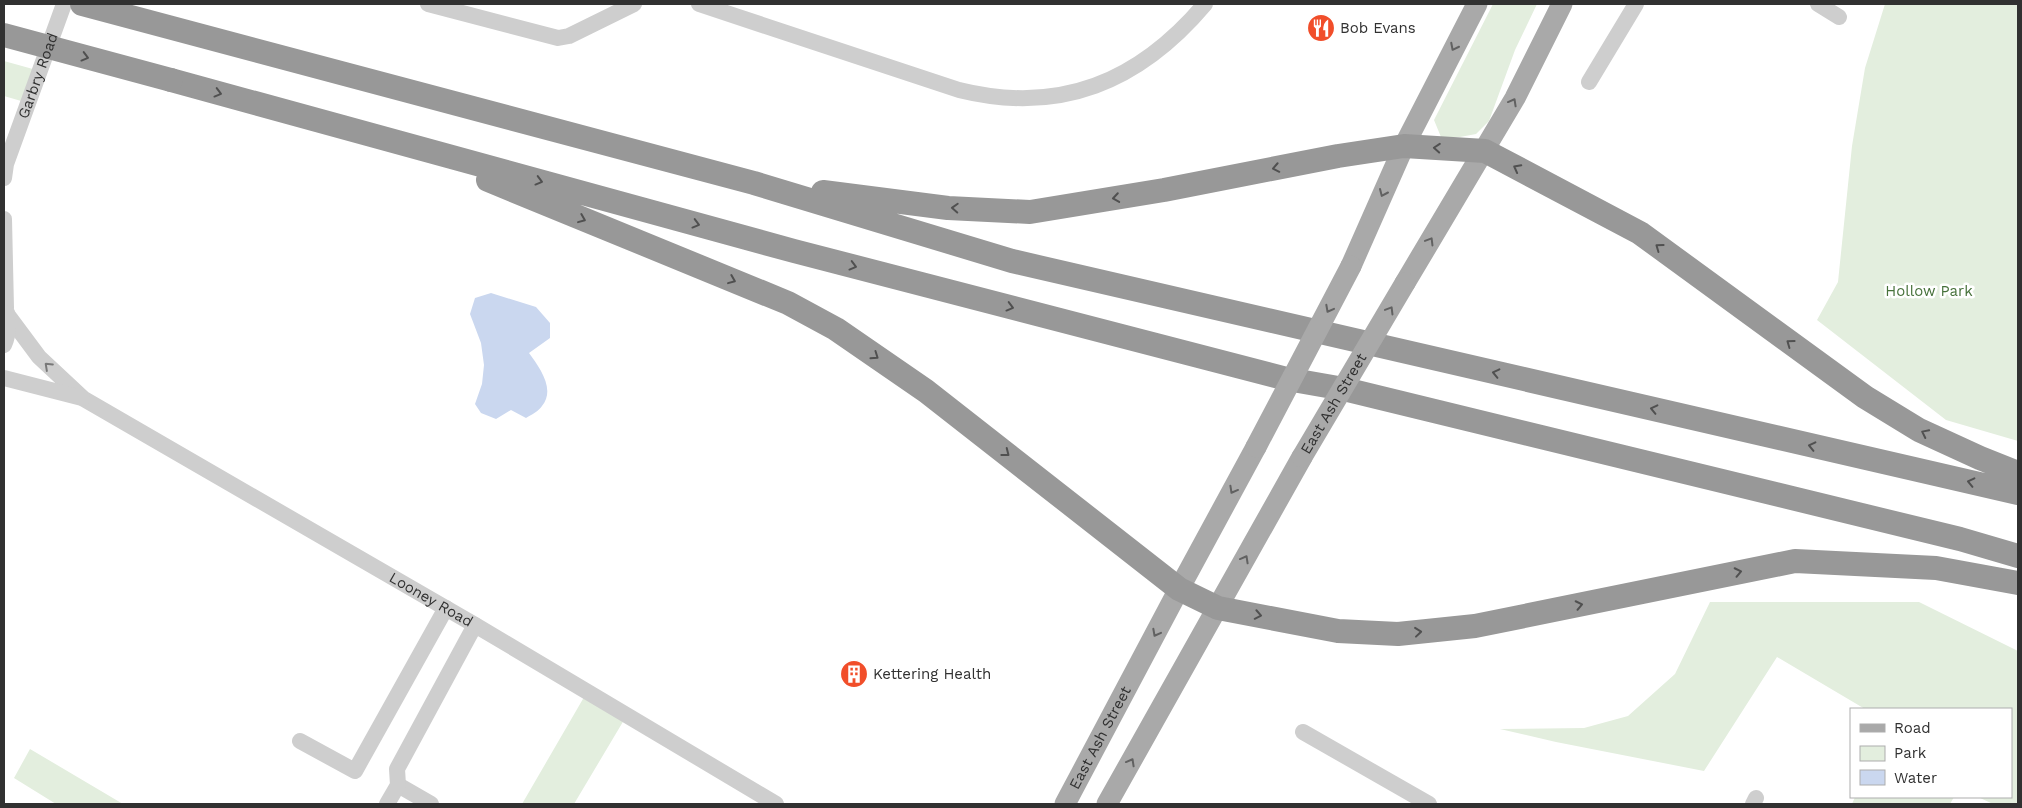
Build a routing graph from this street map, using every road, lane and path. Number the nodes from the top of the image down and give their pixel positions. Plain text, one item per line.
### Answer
1 (64, 4) edge
2 (82, 4) edge
3 (428, 4) edge
4 (634, 4) edge
5 (699, 4) edge
6 (1205, 4) edge
7 (1476, 4) edge
8 (1562, 4) edge
9 (1636, 4) edge
10 (1818, 4) edge
11 (1839, 17) dead end
12 (4, 35) edge
13 (1589, 82) dead end
14 (391, 140) junction
15 (1404, 146) junction
16 (1485, 151) junction
17 (4, 178) edge
18 (754, 184) junction
19 (4, 219) edge
20 (6, 309) edge
21 (4, 344) edge
22 (4, 378) edge
23 (84, 399) junction
24 (2018, 473) edge
25 (2018, 493) edge
26 (2018, 556) edge
27 (2018, 584) edge
28 (1179, 588) junction
29 (446, 608) junction
30 (1218, 608) junction
31 (475, 625) junction
32 (1303, 732) dead end
33 (300, 741) dead end
34 (398, 784) junction
35 (387, 804) edge
36 (431, 804) edge
37 (776, 804) edge
38 (1065, 804) edge
39 (1107, 804) edge
40 (1429, 804) edge

1 - 17 street, Garbry Road
2 - 18 highway
3 - 4 street
5 - 6 street
7 -> 15 main road, East Ash Street
16 -> 8 main road, East Ash Street
9 - 13 street
10 - 11 street
12 -> 14 highway, bridge
14 -> 26 highway
14 -> 28 highway
16 -> 15 highway
15 -> 18 highway
15 -> 28 main road, East Ash Street, bridge
24 -> 16 highway
30 -> 16 main road, East Ash Street, bridge
25 -> 18 highway
19 - 20 street
20 - 21 street
23 -> 20 street, Looney Road
22 - 23 street, Looney Road
23 - 29 street, Looney Road
30 -> 27 highway
28 - 30 highway
28 -> 38 main road, East Ash Street
29 - 31 street, Looney Road
29 - 33 street
39 -> 30 main road, East Ash Street
31 - 34 street
31 - 37 street, Looney Road
32 - 40 street
34 - 35 street
34 - 36 street

